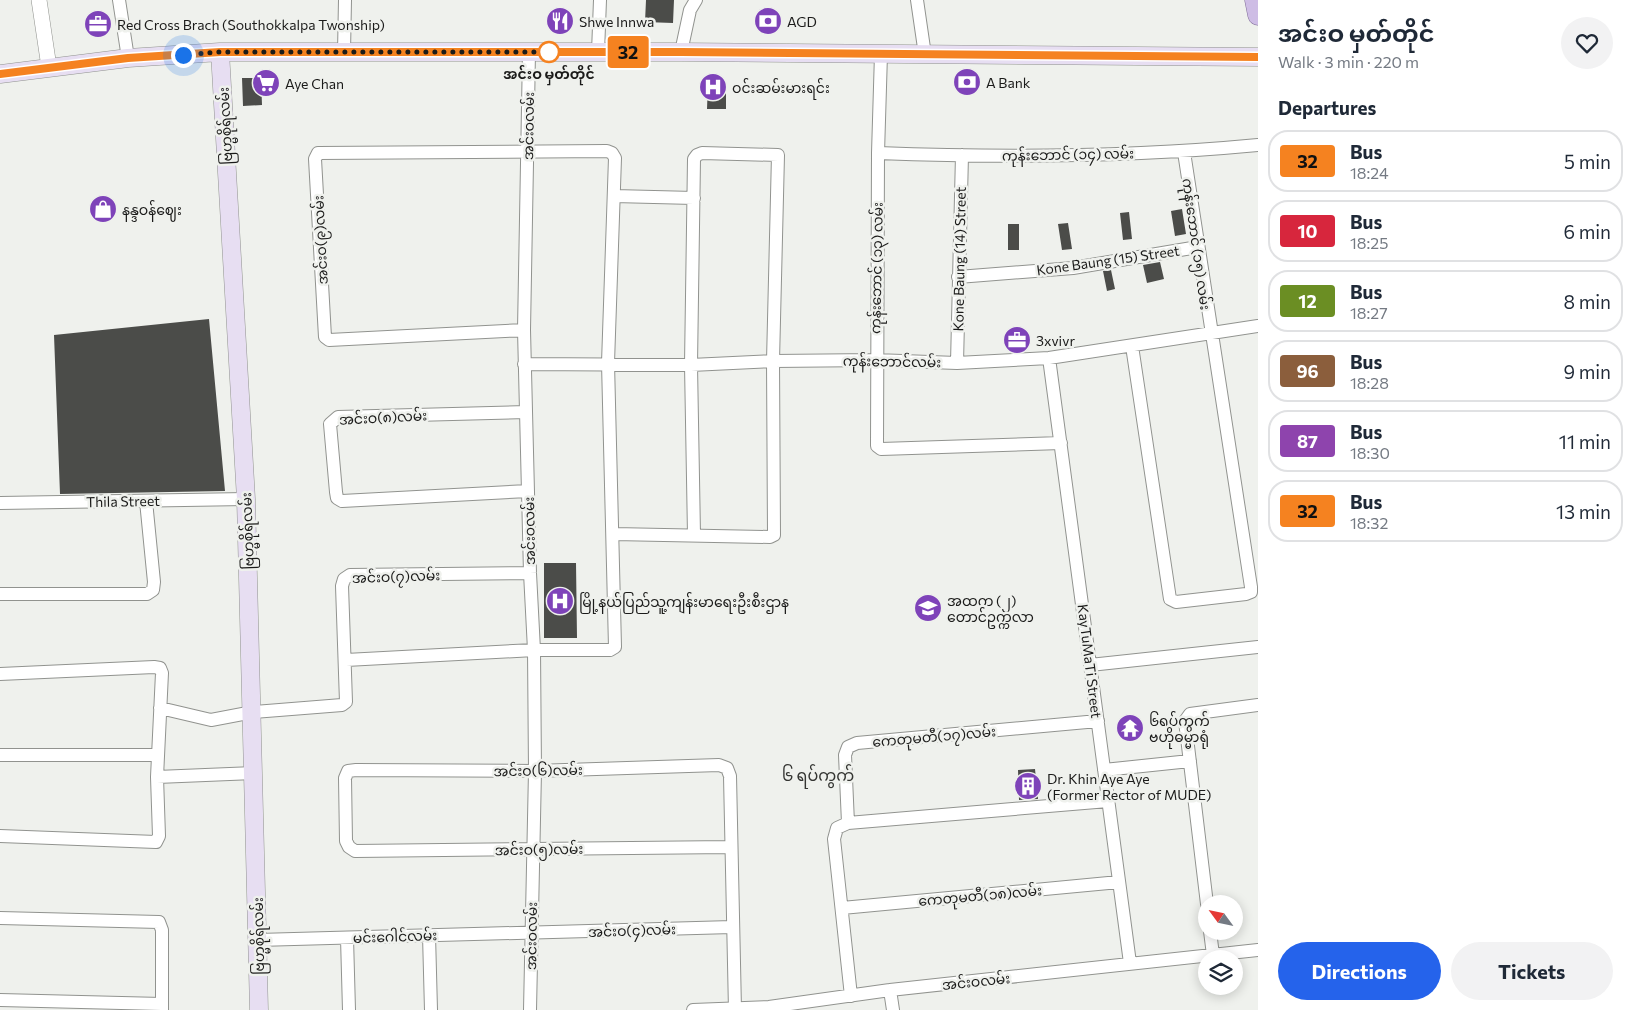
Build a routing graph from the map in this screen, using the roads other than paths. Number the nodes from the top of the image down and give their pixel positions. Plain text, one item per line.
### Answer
1 (39, 0) edge
2 (119, 0) edge
3 (345, 0) edge
4 (600, 0) edge
5 (696, 0) edge
6 (917, 0) edge
7 (1255, 0) edge
8 (1258, 15) edge
9 (220, 52) junction
10 (344, 52) junction
11 (529, 52) junction
12 (598, 52) junction
13 (681, 52) junction
14 (882, 54) junction
15 (925, 55) junction
16 (1258, 57) edge
17 (128, 58) junction
18 (49, 67) junction
19 (0, 74) edge
20 (1258, 145) edge
21 (528, 150) junction
22 (1184, 152) junction
23 (878, 153) junction
24 (962, 155) junction
25 (614, 196) junction
26 (694, 198) junction
27 (1198, 247) junction
28 (958, 277) junction
29 (1258, 326) edge
30 (524, 330) junction
31 (1211, 335) junction
32 (1132, 346) junction
33 (1048, 358) junction
34 (875, 360) junction
35 (773, 361) junction
36 (957, 362) junction
37 (608, 363) junction
38 (524, 364) junction
39 (691, 365) junction
40 (526, 412) junction
41 (1061, 443) junction
42 (528, 491) junction
43 (246, 499) junction
44 (146, 501) junction
45 (0, 504) edge
46 (614, 534) junction
47 (694, 535) junction
48 (530, 573) junction
49 (0, 594) edge
50 (1258, 648) edge
51 (534, 650) junction
52 (346, 660) junction
53 (1090, 664) junction
54 (0, 674) edge
55 (1258, 705) edge
56 (160, 708) junction
57 (253, 712) junction
58 (1098, 721) junction
59 (0, 755) edge
60 (158, 756) junction
61 (1190, 761) junction
62 (1104, 770) junction
63 (535, 771) junction
64 (254, 773) junction
65 (157, 777) junction
66 (1108, 801) junction
67 (848, 824) junction
68 (0, 836) edge
69 (349, 847) joint
70 (730, 847) junction
71 (533, 848) junction
72 (1119, 882) junction
73 (1206, 895) edge
74 (842, 908) junction
75 (0, 918) edge
76 (732, 927) junction
77 (532, 933) junction
78 (429, 936) junction
79 (347, 938) junction
80 (258, 940) junction
81 (1258, 950) edge
82 (1243, 952) edge
83 (1198, 957) edge
84 (1130, 964) junction
85 (890, 990) junction
86 (851, 996) junction
87 (0, 1000) edge
88 (162, 1007) edge
89 (735, 1009) edge
90 (259, 1010) edge
91 (348, 1010) edge
92 (431, 1010) edge
93 (530, 1010) edge
94 (693, 1010) edge
95 (893, 1010) edge

1 - 18 street
2 - 17 street
3 - 10 street
4 - 12 street
5 - 13 street
6 - 15 street
7 - 8 main road
9 - 10 main road
9 - 17 main road
9 - 43 main road, ဗြဟ္မစိုရ်လမ်း
10 - 11 main road
11 - 12 main road
11 - 21 street, အင်းဝလမ်း
12 - 13 main road
13 - 14 main road
14 - 15 main road
14 - 23 street, ကုန်းဘောင် (၁၃) လမ်း
15 - 16 main road
17 - 18 main road
18 - 19 main road
20 - 22 street, ကုန်းဘောင် (၁၄) လမ်း
21 - 25 street
21 - 30 street, အင်းဝလမ်း
21 - 30 street, အင်းဝ(၉)လမ်း
22 - 24 street, ကုန်းဘောင် (၁၄) လမ်း
22 - 27 street, ကုန်းဘောင် (၁၅) လမ်း
23 - 24 street, ကုန်းဘောင် (၁၄) လမ်း
23 - 34 street, ကုန်းဘောင် (၁၃) လမ်း
24 - 28 street, Kone Baung (14) Street
25 - 26 street
25 - 37 street
26 - 35 street
26 - 39 street
27 - 28 street, Kone Baung (15) Street
27 - 31 street, ကုန်းဘောင် (၁၅) လမ်း
28 - 36 street, Kone Baung (14) Street
29 - 31 street, ကုန်းဘောင်လမ်း
30 - 38 street, အင်းဝလမ်း
31 - 32 street, ကုန်းဘောင်လမ်း
31 - 32 street, ကုန်းဘောင် (၁၅) လမ်း
32 - 33 street, ကုန်းဘောင်လမ်း
33 - 36 street, ကုန်းဘောင်လမ်း
33 - 41 street, KayTuMaTi Street
34 - 35 street, ကုန်းဘောင်လမ်း
34 - 36 street, ကုန်းဘောင်လမ်း
34 - 41 street, ကုန်းဘောင် (၁၃) လမ်း
35 - 39 street, ကုန်းဘောင်လမ်း
35 - 47 street
37 - 38 street, ကုန်းဘောင်လမ်း
37 - 39 street, ကုန်းဘောင်လမ်း
37 - 46 street
38 - 40 street, အင်းဝလမ်း
39 - 47 street
40 - 42 street, အင်းဝလမ်း
40 - 42 street, အင်းဝ(၈)လမ်း
41 - 53 street, KayTuMaTi Street
42 - 48 street, အင်းဝလမ်း
43 - 44 street, Thila Street
43 - 57 main road, ဗြဟ္မစိုရ်လမ်း
44 - 45 street, Thila Street
44 - 49 street
46 - 47 street
46 - 51 street
48 - 51 street, အင်းဝလမ်း
48 - 52 street, အင်းဝ(၇)လမ်း
50 - 53 street
51 - 52 street
51 - 63 street, အင်းဝလမ်း
52 - 57 street, အင်းဝ(၇)လမ်း
53 - 58 street, KayTuMaTi Street
54 - 56 street
55 - 61 street
56 - 57 street
56 - 60 street
57 - 64 main road, ဗြဟ္မစိုရ်လမ်း
58 - 62 street, KayTuMaTi Street
58 - 67 street, ကေတုမတီ(၁၇)လမ်း
59 - 60 street
60 - 65 street
61 - 62 street
61 - 73 street
62 - 66 street, KayTuMaTi Street
63 - 69 street, အင်းဝ(၆)လမ်း
63 - 70 street, အင်းဝ(၆)လမ်း
63 - 71 street, အင်းဝလမ်း
64 - 65 street
64 - 80 main road, ဗြဟ္မစိုရ်လမ်း
65 - 68 street
66 - 67 street
66 - 72 street, KayTuMaTi Street
67 - 74 street
69 - 71 street, အင်းဝ(၅)လမ်း
70 - 71 street, အင်းဝ(၅)လမ်း
70 - 76 street
71 - 77 street, အင်းဝလမ်း
72 - 74 street, ကေတုမတီ(၁၈)လမ်း
72 - 84 street, KayTuMaTi Street
74 - 86 street
75 - 88 street
76 - 77 street, အင်းဝ(၄)လမ်း
76 - 89 street
77 - 78 street, မင်းဂေါင်လမ်း
77 - 93 street, အင်းဝလမ်း
78 - 79 street, မင်းဂေါင်လမ်း
78 - 92 street
79 - 80 street, မင်းဂေါင်လမ်း
79 - 91 street
80 - 90 main road, ဗြဟ္မစိုရ်လမ်း
81 - 82 street, အင်းဝလမ်း
83 - 84 street, အင်းဝလမ်း
84 - 85 street, အင်းဝလမ်း
85 - 86 street, အင်းဝလမ်း
85 - 95 street
86 - 89 street, အင်းဝလမ်း
87 - 88 street
89 - 94 street, အင်းဝလမ်း

